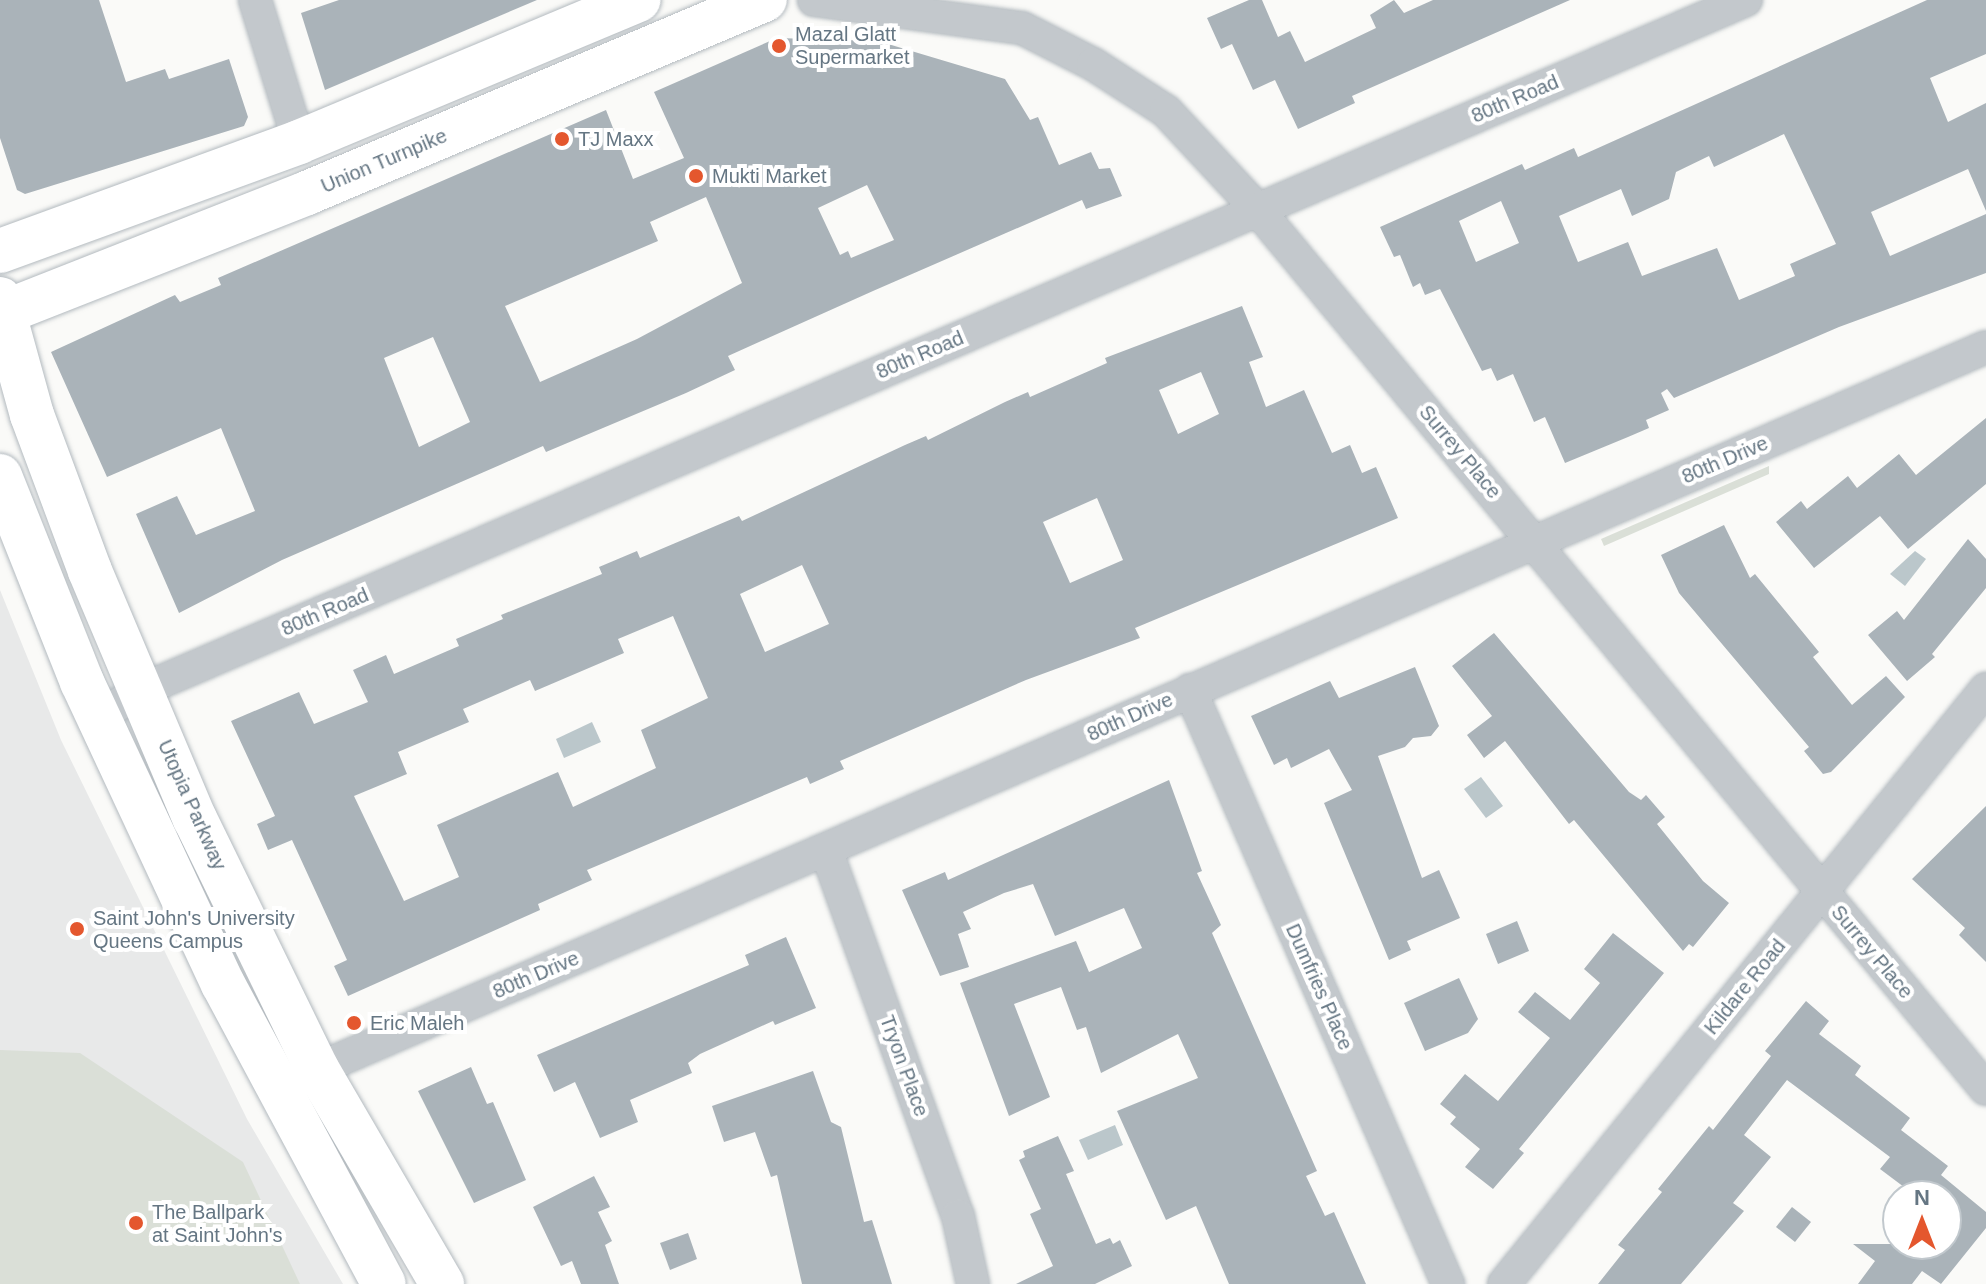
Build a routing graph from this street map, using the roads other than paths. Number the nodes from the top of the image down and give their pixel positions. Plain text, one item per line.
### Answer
1 (255, 0) edge
2 (765, 0) edge
3 (814, 0) edge
4 (989, 0) edge
5 (1746, 0) edge
6 (629, 2) edge
7 (1022, 28) junction
8 (299, 142) junction
9 (1258, 210) junction
10 (0, 251) edge
11 (1, 309) edge
12 (1986, 347) edge
13 (0, 476) edge
14 (1534, 542) junction
15 (1986, 689) edge
16 (142, 690) junction
17 (1190, 690) junction
18 (98, 717) junction
19 (826, 850) junction
20 (1822, 892) junction
21 (317, 1069) junction
22 (275, 1088) junction
23 (1986, 1089) edge
24 (384, 1284) edge
25 (442, 1284) edge
26 (973, 1284) edge
27 (1448, 1284) edge
28 (1504, 1284) edge

1 - 8 street
2 - 11 main road, Union Turnpike
3 - 7 street, Surrey Place
4 - 7 street
5 - 9 street, 80th Road
6 - 8 main road
7 - 9 street, Surrey Place
8 - 10 main road
9 - 14 street, Surrey Place
9 - 16 street, 80th Road
11 - 16 main road, Utopia Parkway
12 - 14 street, 80th Drive
13 - 18 main road
14 - 17 street, 80th Drive
14 - 20 street, Surrey Place
15 - 20 street, Kildare Road
16 - 18 street, 80th Road
16 - 21 main road, Utopia Parkway
17 - 19 street, 80th Drive
17 - 27 street, Dumfries Place
18 - 22 main road
19 - 21 street, 80th Drive
19 - 26 street, Tryon Place
20 - 23 street, Surrey Place
20 - 28 street, Kildare Road
21 - 22 street, 80th Drive
21 - 25 main road, Utopia Parkway
22 - 24 main road

